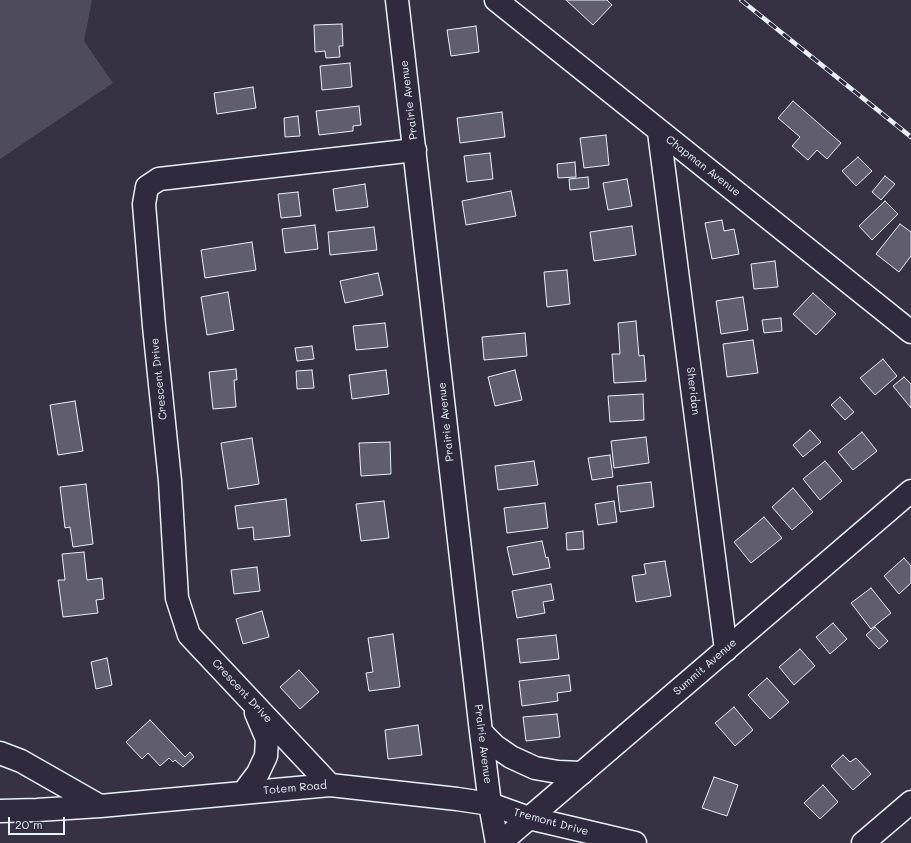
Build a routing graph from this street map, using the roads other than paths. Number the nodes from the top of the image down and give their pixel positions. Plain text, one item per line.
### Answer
1 (397, 0) edge
2 (496, 0) edge
3 (659, 132) junction
4 (415, 150) junction
5 (911, 332) edge
6 (911, 491) edge
7 (726, 650) junction
8 (252, 702) junction
9 (481, 732) junction
10 (0, 753) edge
11 (582, 773) junction
12 (330, 785) junction
13 (243, 793) junction
14 (911, 802) edge
15 (490, 804) junction
16 (100, 806) junction
17 (0, 810) edge
18 (529, 818) junction
19 (498, 843) edge
20 (635, 843) edge
21 (863, 843) edge

1 - 4 street, Prairie Avenue
2 - 3 street, Chapman Avenue
3 - 5 street, Chapman Avenue
3 - 7 street, Sheridan
4 - 8 street, Crescent Drive
4 - 9 street, Prairie Avenue
6 - 7 street, Summit Avenue
7 - 11 street, Summit Avenue
8 - 12 street, Crescent Drive
8 - 13 street
9 - 11 street
9 - 15 street, Prairie Avenue
10 - 16 street
11 - 18 street, Summit Avenue
12 - 13 street, Totem Road
12 - 15 street, Totem Road
13 - 16 street, Totem Road
14 - 21 street
15 - 18 street, Tremont Drive
15 - 19 street, Prairie Avenue
16 - 17 street, Totem Road
18 - 19 street, Summit Avenue
18 - 20 street, Tremont Drive

